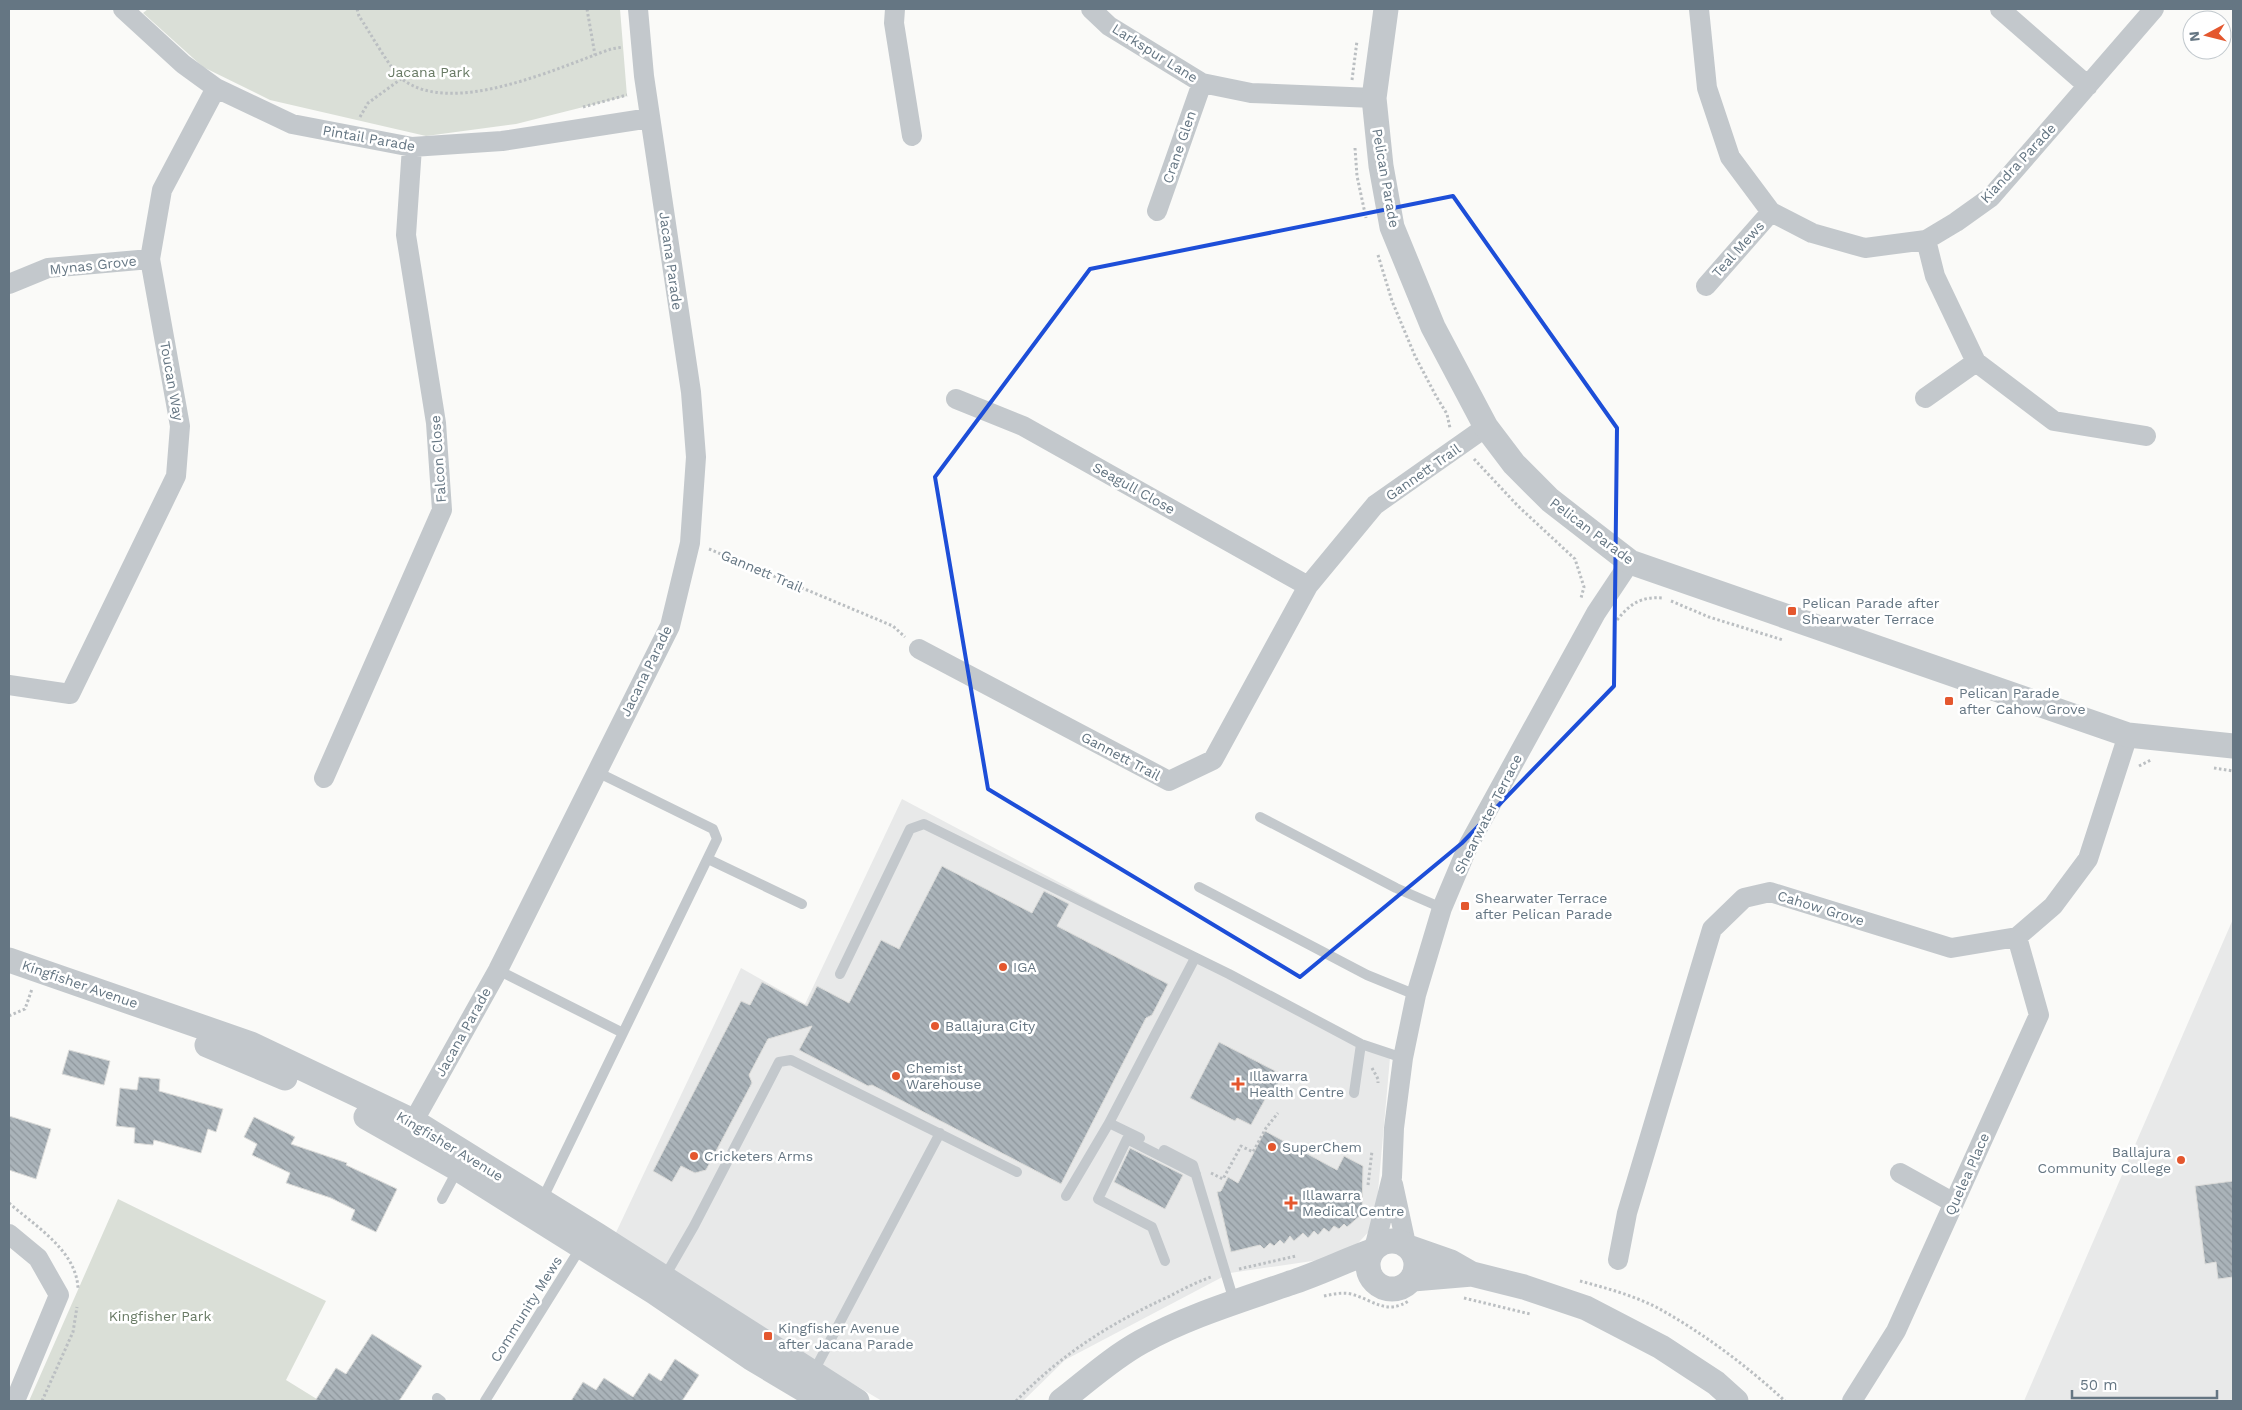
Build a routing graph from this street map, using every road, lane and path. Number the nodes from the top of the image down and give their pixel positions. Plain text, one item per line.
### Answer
1 (123, 9) edge
2 (357, 9) edge
3 (587, 9) edge
4 (638, 9) edge
5 (895, 9) edge
6 (1090, 9) edge
7 (1386, 9) edge
8 (1699, 9) edge
9 (2000, 9) edge
10 (2154, 9) edge
11 (640, 44) junction
12 (594, 55) junction
13 (644, 76) junction
14 (401, 79) junction
15 (1202, 83) junction
16 (2088, 86) junction
17 (216, 88) junction
18 (1374, 98) junction
19 (581, 107) dead end
20 (650, 118) junction
21 (359, 120) dead end
22 (912, 136) dead end
23 (412, 147) junction
24 (1157, 211) dead end
25 (1771, 212) junction
26 (1926, 240) junction
27 (150, 259) junction
28 (9, 284) edge
29 (1706, 286) dead end
30 (1976, 362) junction
31 (1926, 398) dead end
32 (956, 399) dead end
33 (1486, 427) junction
34 (2146, 436) dead end
35 (690, 543) junction
36 (1630, 562) junction
37 (1308, 586) junction
38 (1613, 625) dead end
39 (1792, 644) dead end
40 (918, 649) joint
41 (9, 685) edge
42 (2128, 735) junction
43 (2233, 746) edge
44 (2154, 759) dead end
45 (2211, 768) dead end
46 (2134, 771) dead end
47 (2233, 771) edge
48 (597, 772) junction
49 (324, 778) dead end
50 (1260, 817) dead end
51 (708, 858) junction
52 (1199, 887) dead end
53 (802, 904) dead end
54 (1442, 908) junction
55 (2017, 936) junction
56 (1195, 958) junction
57 (9, 960) edge
58 (498, 970) junction
59 (840, 974) dead end
60 (9, 976) edge
61 (34, 985) junction
62 (1416, 995) junction
63 (9, 1016) edge
64 (623, 1033) junction
65 (1360, 1044) junction
66 (1403, 1058) junction
67 (1354, 1093) dead end
68 (1278, 1113) dead end
69 (1109, 1123) junction
70 (409, 1129) junction
71 (940, 1133) junction
72 (462, 1162) junction
73 (1195, 1169) junction
74 (1017, 1172) dead end
75 (1900, 1173) dead end
76 (1392, 1177) junction
77 (1066, 1196) dead end
78 (442, 1199) dead end
79 (1954, 1203) junction
80 (538, 1209) junction
81 (9, 1234) edge
82 (586, 1239) junction
83 (1408, 1246) junction
84 (1373, 1250) junction
85 (1618, 1260) dead end
86 (1165, 1261) dead end
87 (1472, 1274) junction
88 (1371, 1278) junction
89 (1570, 1278) dead end
90 (659, 1285) junction
91 (1311, 1288) junction
92 (1412, 1288) junction
93 (1463, 1297) dead end
94 (1234, 1301) junction
95 (1531, 1314) dead end
96 (813, 1387) edge
97 (16, 1401) edge
98 (485, 1401) edge
99 (857, 1401) edge
100 (1061, 1401) edge
101 (1736, 1401) edge
102 (1785, 1401) edge
103 (1852, 1401) edge

1 - 17 street, Pintail Parade
2 - 14 path
3 - 12 path
4 - 11 street, Jacana Parade
5 - 22 street
6 - 15 street, Larkspur Lane
7 - 18 street, Pelican Parade
8 - 25 street, Kiandra Parade
9 - 16 street
10 - 16 street, Kiandra Parade
11 - 12 path
11 - 13 street, Jacana Parade
12 - 14 path
13 - 19 path
13 - 20 street, Jacana Parade
14 - 21 path
15 - 18 street, Larkspur Lane
15 - 24 street, Crane Glen
16 - 26 street, Kiandra Parade
17 - 23 street, Pintail Parade
17 - 27 street, Toucan Way
18 - 33 street, Pelican Parade
20 - 23 street, Pintail Parade
20 - 35 street, Jacana Parade
23 - 49 street, Falcon Close
25 - 26 street, Kiandra Parade
25 - 29 street, Teal Mews
26 - 30 street
27 - 28 street, Mynas Grove
27 - 41 street, Toucan Way
30 - 31 street
30 - 34 street
32 - 37 street, Seagull Close
33 - 36 street, Pelican Parade
33 - 37 street, Gannett Trail
35 - 40 path, Gannett Trail
35 - 48 street, Jacana Parade
36 - 42 street, Pelican Parade
36 - 54 street, Shearwater Terrace
37 - 40 street, Gannett Trail
38 - 39 path
42 - 43 street, Pelican Parade
42 - 55 street, Cahow Grove
44 - 46 path
45 - 47 path
48 - 51 lane
48 - 58 street, Jacana Parade
50 - 54 lane
51 - 53 lane
51 - 64 lane
52 - 62 lane
54 - 62 street, Shearwater Terrace
55 - 79 street, Quelea Place
55 - 85 street, Cahow Grove
56 - 59 lane
56 - 65 lane
56 - 69 lane
57 - 70 street, Kingfisher Avenue
58 - 64 lane
58 - 70 street, Jacana Parade
60 - 61 street, Kingfisher Avenue
61 - 63 path
61 - 70 street, Kingfisher Avenue
62 - 66 street, Shearwater Terrace
64 - 80 lane
65 - 66 lane
65 - 67 lane
66 - 76 street, Shearwater Terrace
68 - 73 path
69 - 73 lane
69 - 77 lane
70 - 72 street, Kingfisher Avenue
71 - 74 lane
71 - 90 lane
71 - 96 lane
72 - 78 lane
72 - 80 street, Kingfisher Avenue
73 - 86 lane
73 - 94 lane
75 - 79 street
76 - 83 street, Shearwater Terrace
76 - 84 street, Shearwater Terrace
79 - 103 street, Quelea Place
80 - 82 street, Kingfisher Avenue
81 - 97 street
82 - 90 street, Kingfisher Avenue
82 - 98 lane, Community Mews
83 - 84 street
83 - 87 street
83 - 92 street
84 - 88 street
84 - 91 street
87 - 92 street
87 - 101 street
88 - 91 street
88 - 92 street
89 - 102 path
90 - 96 street, Kingfisher Avenue
91 - 92 path
91 - 94 street
93 - 95 path
94 - 100 street
96 - 99 street, Kingfisher Avenue

